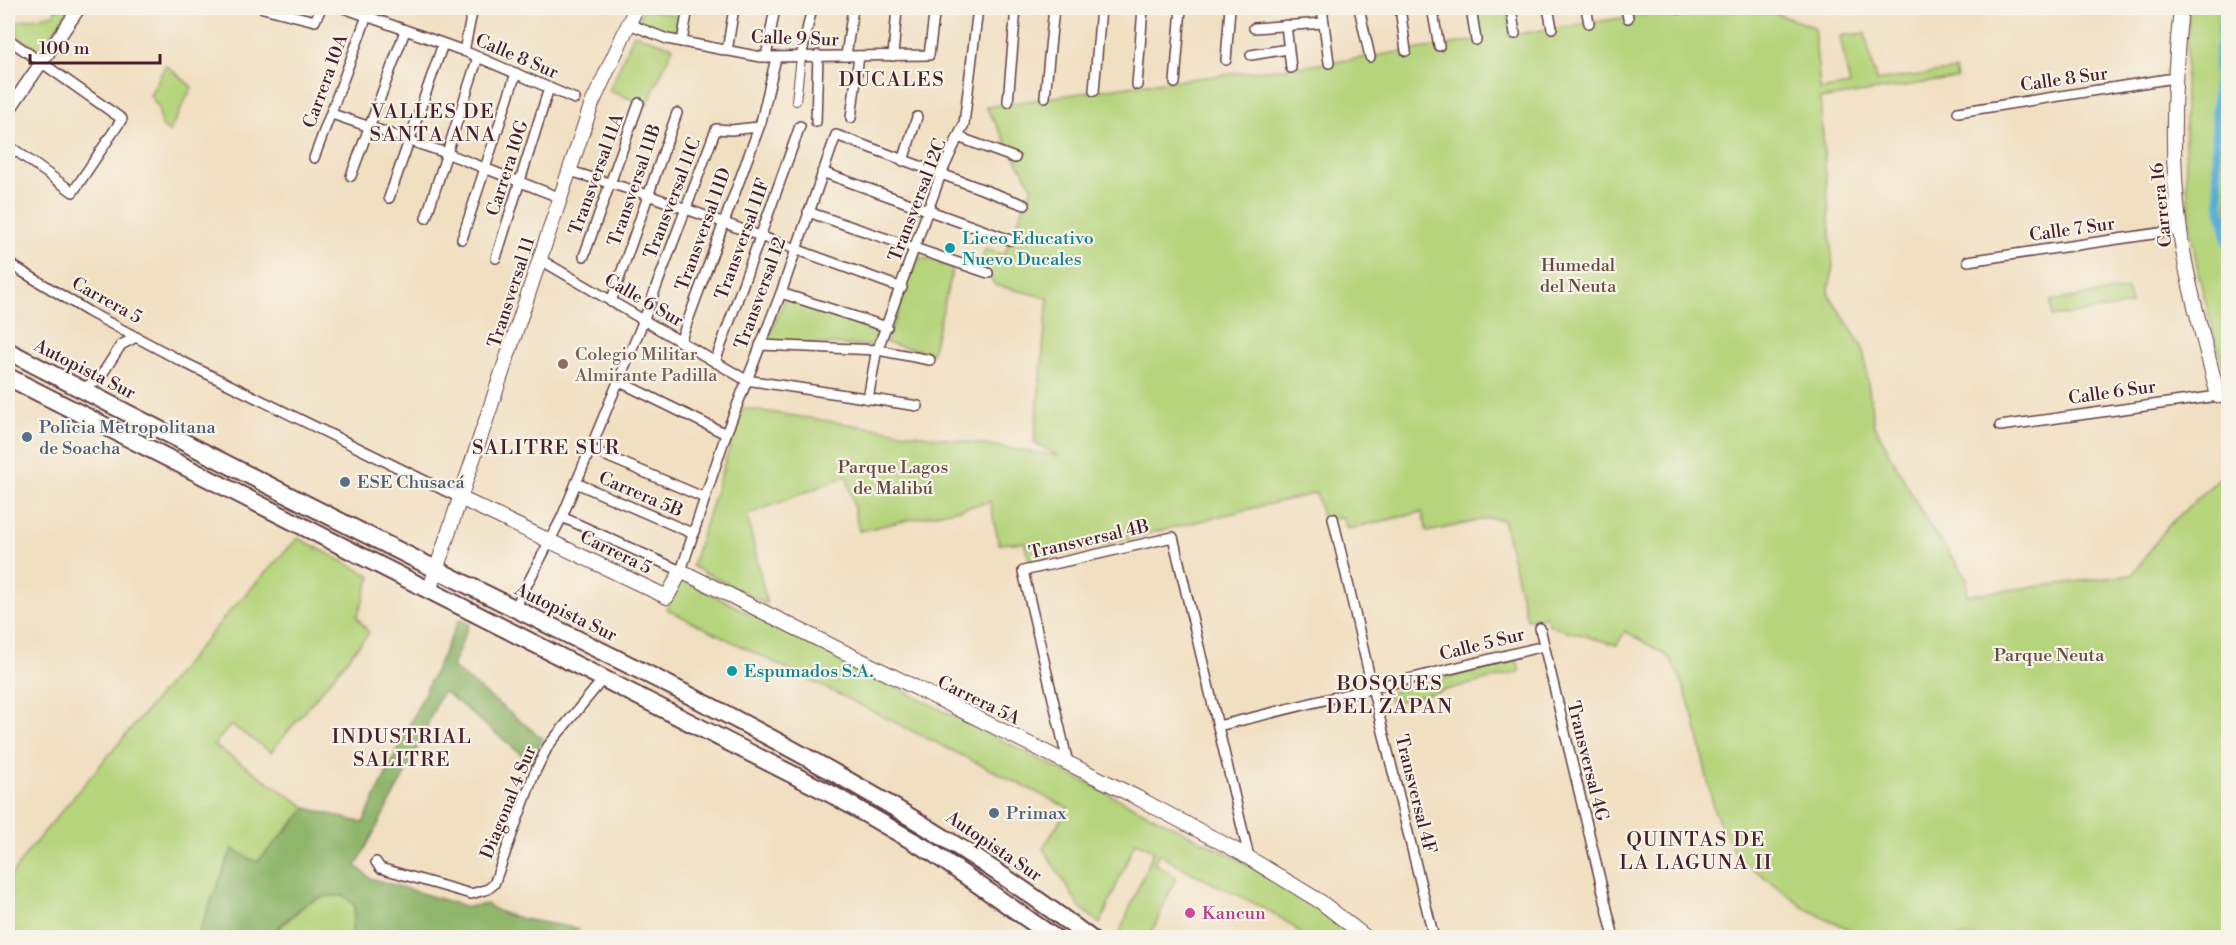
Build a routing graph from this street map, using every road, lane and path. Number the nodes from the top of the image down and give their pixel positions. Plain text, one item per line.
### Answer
1 (79, 8) edge
2 (263, 8) edge
3 (321, 8) edge
4 (344, 8) edge
5 (473, 8) edge
6 (636, 8) edge
7 (688, 8) edge
8 (734, 8) edge
9 (775, 8) edge
10 (812, 8) edge
11 (853, 8) edge
12 (897, 8) edge
13 (935, 8) edge
14 (978, 8) edge
15 (1016, 8) edge
16 (1054, 8) edge
17 (1101, 8) edge
18 (1143, 8) edge
19 (1181, 8) edge
20 (1230, 8) edge
21 (1322, 8) edge
22 (1359, 8) edge
23 (1400, 8) edge
24 (1432, 8) edge
25 (1470, 8) edge
26 (1511, 8) edge
27 (1548, 8) edge
28 (1586, 8) edge
29 (1626, 8) edge
30 (2181, 8) edge
31 (367, 16) junction
32 (1628, 18) dead end
33 (1324, 23) junction
34 (1589, 23) dead end
35 (628, 24) junction
36 (1286, 26) junction
37 (1254, 28) dead end
38 (1552, 28) dead end
39 (405, 31) junction
40 (1515, 34) dead end
41 (8, 39) edge
42 (1476, 40) dead end
43 (682, 42) junction
44 (443, 44) junction
45 (1439, 46) dead end
46 (1288, 50) junction
47 (464, 51) junction
48 (727, 51) junction
49 (1406, 51) dead end
50 (1251, 55) dead end
51 (818, 56) junction
52 (846, 56) junction
53 (859, 56) junction
54 (894, 56) junction
55 (478, 57) junction
56 (801, 57) junction
57 (1370, 57) dead end
58 (771, 58) junction
59 (1226, 60) dead end
60 (41, 62) junction
61 (1329, 63) dead end
62 (1291, 68) dead end
63 (516, 73) junction
64 (2174, 78) junction
65 (1175, 83) dead end
66 (1137, 85) dead end
67 (549, 88) junction
68 (1094, 91) dead end
69 (1045, 97) dead end
70 (575, 99) dead end
71 (796, 100) dead end
72 (1008, 102) dead end
73 (639, 104) dead end
74 (8, 111) edge
75 (1958, 112) dead end
76 (677, 113) dead end
77 (332, 114) junction
78 (916, 117) dead end
79 (851, 118) dead end
80 (816, 122) dead end
81 (369, 126) junction
82 (800, 126) dead end
83 (758, 127) junction
84 (958, 137) junction
85 (408, 141) junction
86 (8, 145) edge
87 (446, 153) junction
88 (314, 158) dead end
89 (1015, 158) dead end
90 (903, 161) junction
91 (485, 168) junction
92 (570, 171) junction
93 (822, 172) junction
94 (941, 174) junction
95 (351, 176) dead end
96 (521, 181) junction
97 (610, 183) junction
98 (648, 195) junction
99 (389, 198) dead end
100 (561, 198) junction
101 (1025, 205) dead end
102 (686, 209) junction
103 (808, 212) junction
104 (928, 212) junction
105 (426, 218) dead end
106 (723, 224) junction
107 (2180, 230) junction
108 (760, 236) junction
109 (462, 239) dead end
110 (1010, 240) dead end
111 (796, 248) junction
112 (916, 249) junction
113 (584, 256) dead end
114 (495, 258) dead end
115 (541, 260) junction
116 (1968, 261) dead end
117 (8, 263) edge
118 (988, 273) dead end
119 (902, 288) junction
120 (781, 293) junction
121 (611, 302) junction
122 (643, 322) junction
123 (887, 327) junction
124 (136, 336) junction
125 (680, 342) junction
126 (760, 345) junction
127 (878, 350) junction
128 (8, 351) edge
129 (930, 360) dead end
130 (716, 362) junction
131 (8, 377) edge
132 (746, 380) junction
133 (618, 381) junction
134 (82, 390) junction
135 (2223, 395) edge
136 (868, 399) junction
137 (918, 406) dead end
138 (2000, 426) dead end
139 (726, 434) junction
140 (590, 449) junction
141 (576, 483) junction
142 (705, 498) junction
143 (462, 499) junction
144 (562, 517) junction
145 (1334, 518) dead end
146 (694, 534) junction
147 (550, 540) junction
148 (437, 570) junction
149 (681, 571) junction
150 (429, 591) junction
151 (667, 597) joint
152 (515, 608) junction
153 (1540, 628) dead end
154 (1544, 646) junction
155 (603, 679) junction
156 (1372, 687) junction
157 (1218, 726) junction
158 (1068, 763) junction
159 (1249, 857) junction
160 (376, 861) dead end
161 (1080, 934) edge
162 (1055, 938) edge
163 (1367, 938) edge
164 (1434, 938) edge
165 (1614, 938) edge

1 - 60 street
2 - 3 street
4 - 31 street, Calle 8 Sur
5 - 47 street
6 - 35 main road, Transversal 11
7 - 43 street
8 - 48 street
9 - 58 street, Transversal 11D
10 - 56 street
11 - 52 street
12 - 54 street
13 - 54 street, Calle 9 Sur
14 - 84 street, Transversal 12C
15 - 72 street
16 - 69 street
17 - 68 street
18 - 66 street
19 - 65 street
20 - 59 street
21 - 33 street
22 - 57 street
23 - 49 street
24 - 45 street
25 - 42 street
26 - 40 street
27 - 38 street
28 - 34 street
29 - 32 street
30 - 64 main road, Carrera 16
31 - 39 street, Calle 8 Sur
31 - 77 street, Carrera 10A
33 - 36 street
33 - 61 street
35 - 43 street, Calle 9 Sur
35 - 92 main road, Transversal 11
36 - 37 street
36 - 46 street
39 - 44 street, Calle 8 Sur
39 - 81 street
41 - 60 street
43 - 48 street, Calle 9 Sur
44 - 47 street, Calle 8 Sur
44 - 85 street
46 - 50 street
46 - 62 street
47 - 55 street, Calle 8 Sur
48 - 58 street, Calle 9 Sur
51 - 52 street, Calle 9 Sur
51 - 56 street, Calle 9 Sur
51 - 80 street
52 - 53 street, Calle 9 Sur
53 - 54 street, Calle 9 Sur
53 - 79 street
55 - 63 street, Calle 8 Sur
55 - 87 street
56 - 58 street, Calle 9 Sur
56 - 71 street
58 - 83 street, Transversal 11D
60 - 74 street
60 - 86 street
63 - 67 street, Calle 8 Sur
63 - 91 street
64 - 75 street, Calle 8 Sur
64 - 107 main road, Carrera 16
67 - 70 street, Calle 8 Sur
67 - 96 street, Carrera 10G
73 - 97 street, Transversal 11A
76 - 98 street, Transversal 11B
77 - 81 street
77 - 88 street, Carrera 10A
78 - 90 street
81 - 85 street
81 - 95 street
82 - 108 street, Transversal 11F
83 - 102 street, Transversal 11C
83 - 106 street, Transversal 11D
84 - 89 street
84 - 94 street, Transversal 12C
85 - 87 street
85 - 99 street
87 - 91 street
87 - 105 street
90 - 93 street, Transversal 12
90 - 94 street
91 - 96 street
91 - 109 street
92 - 97 street
92 - 100 main road, Transversal 11
93 - 103 street, Transversal 12
93 - 104 street
94 - 101 street
94 - 104 street, Transversal 12C
96 - 100 street
96 - 114 street, Carrera 10G
97 - 98 street
97 - 113 street, Transversal 11A
98 - 102 street
98 - 121 street, Transversal 11B
100 - 115 main road, Transversal 11
102 - 106 street
102 - 122 street, Transversal 11C
103 - 111 street, Transversal 12
103 - 112 street
104 - 110 street
104 - 112 street, Transversal 12C
106 - 108 street
106 - 125 street, Transversal 11D
107 - 116 street, Calle 7 Sur
107 - 135 main road, Carrera 16
108 - 111 street
108 - 130 street, Transversal 11F
111 - 119 street
111 - 120 street, Transversal 12
112 - 118 street
112 - 119 street, Transversal 12C
115 - 121 street, Calle 6 Sur
115 - 143 main road, Transversal 11
117 - 124 street, Carrera 5
119 - 123 street, Transversal 12C
120 - 123 street
120 - 126 street, Transversal 12
121 - 122 street, Calle 6 Sur
122 - 125 street, Calle 6 Sur
122 - 133 street, Transversal 11C
123 - 127 street, Transversal 12C
124 - 134 street
124 - 143 street, Carrera 5
125 - 130 street, Calle 6 Sur
126 - 127 street
126 - 132 street, Transversal 12
127 - 129 street
127 - 136 street, Transversal 12C
128 - 134 highway, Autopista Sur
130 - 132 street, Calle 6 Sur
131 - 150 highway
132 - 136 street, Calle 6 Sur
132 - 139 street, Transversal 12
133 - 139 street
133 - 140 street, Transversal 11C
134 - 148 highway, Autopista Sur
135 - 138 street, Calle 6 Sur
136 - 137 street, Calle 6 Sur
139 - 142 street, Transversal 12
140 - 141 street, Transversal 11C
140 - 142 street
141 - 144 street, Transversal 11C
141 - 146 street, Carrera 5B
142 - 146 street, Transversal 12
143 - 147 main road, Carrera 5
143 - 148 main road, Transversal 11
144 - 147 street, Transversal 11C
144 - 149 street, Carrera 5A
145 - 156 street, Transversal 4F
146 - 149 street, Transversal 12
147 - 151 main road, Carrera 5
147 - 152 street, Transversal 11C
148 - 150 main road, Transversal 11
148 - 152 highway, Autopista Sur
149 - 151 main road, Transversal 12
149 - 158 main road, Carrera 5A
150 - 155 highway
152 - 161 highway, Autopista Sur
153 - 154 street, Transversal 4G
154 - 156 street, Calle 5 Sur
154 - 165 street, Transversal 4G
155 - 160 street, Diagonal 4 Sur
155 - 162 highway
156 - 157 street, Calle 5 Sur
156 - 164 street, Transversal 4F
157 - 158 street, Transversal 4B
157 - 159 street, Transversal 4B
158 - 159 main road, Carrera 5A
159 - 163 main road, Carrera 5A

